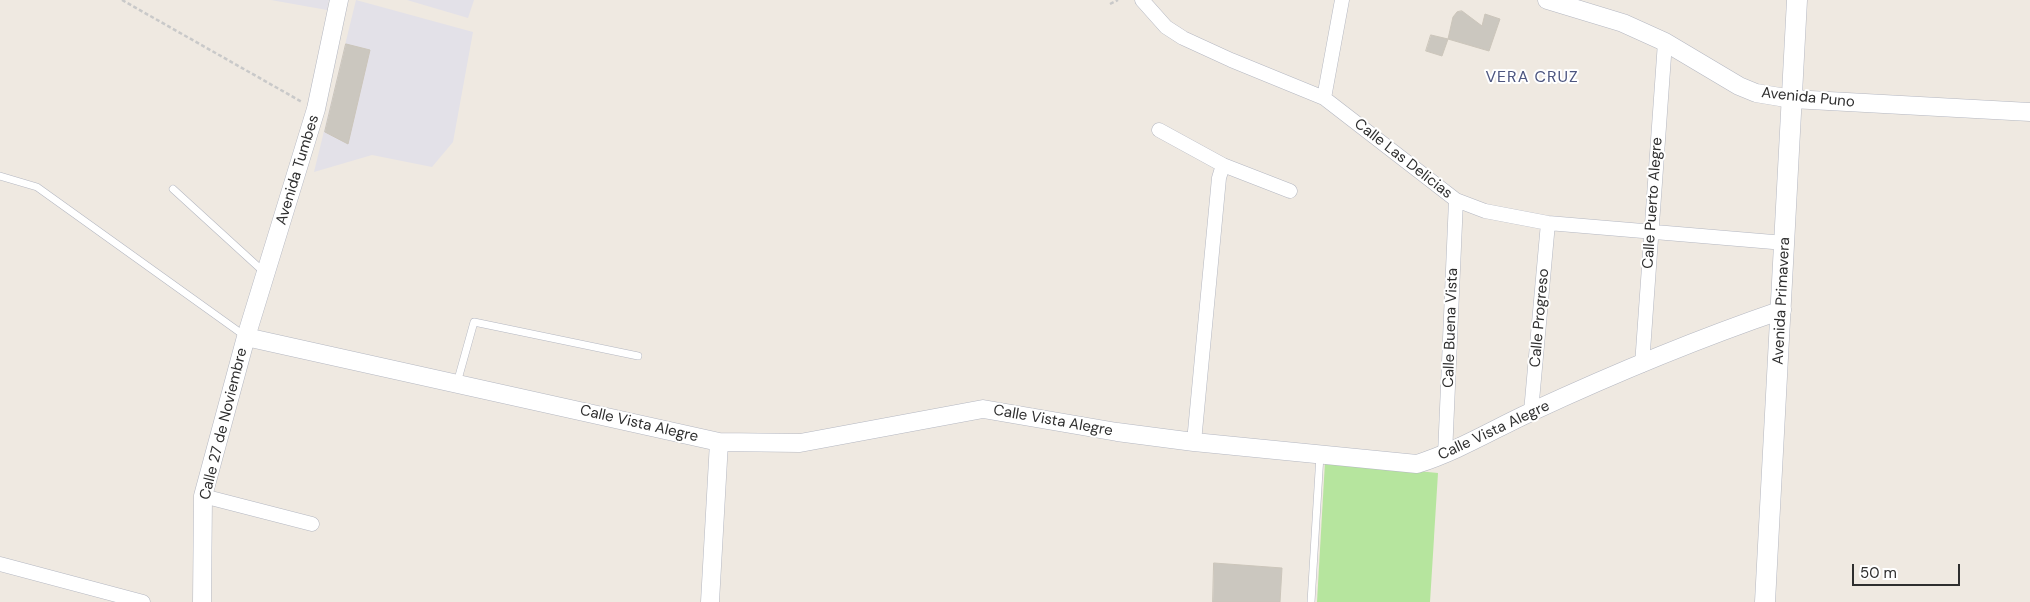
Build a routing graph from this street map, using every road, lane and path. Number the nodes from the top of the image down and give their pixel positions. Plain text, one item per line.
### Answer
1 (122, 0) edge
2 (339, 0) edge
3 (1118, 0) edge
4 (1142, 0) edge
5 (1342, 0) edge
6 (1547, 0) edge
7 (1798, 0) edge
8 (1110, 4) dead end
9 (1665, 42) junction
10 (1324, 98) junction
11 (1792, 99) junction
12 (316, 110) junction
13 (2030, 112) edge
14 (1159, 130) dead end
15 (1223, 165) junction
16 (0, 176) edge
17 (174, 189) dead end
18 (1290, 191) dead end
19 (1456, 200) junction
20 (1548, 223) junction
21 (1651, 231) junction
22 (1785, 243) junction
23 (266, 274) junction
24 (1782, 310) junction
25 (246, 336) junction
26 (638, 356) dead end
27 (1642, 365) junction
28 (457, 383) junction
29 (1531, 412) junction
30 (719, 442) junction
31 (1194, 442) junction
32 (1320, 455) junction
33 (1445, 455) junction
34 (203, 496) junction
35 (312, 524) dead end
36 (0, 564) edge
37 (143, 602) edge
38 (202, 602) edge
39 (710, 602) edge
40 (1311, 602) edge
41 (1765, 602) edge

1 - 12 path
2 - 12 street, Avenida Tumbes
3 - 8 path
4 - 10 street, Calle Las Delicias
5 - 10 street
6 - 9 street, Avenida Puno
7 - 11 main road, Avenida Primavera
9 - 11 street, Avenida Puno
9 - 21 street, Calle Puerto Alegre
10 - 19 street, Calle Las Delicias
11 - 13 street, Avenida Puno
11 - 22 main road, Avenida Primavera
12 - 23 street, Avenida Tumbes
14 - 15 street
15 - 18 street
15 - 31 street
16 - 25 lane
17 - 23 lane
19 - 20 street, Calle Las Delicias
19 - 33 street, Calle Buena Vista
20 - 21 street, Calle Las Delicias
20 - 29 street, Calle Progreso
21 - 22 street, Calle Las Delicias
21 - 27 street, Calle Puerto Alegre
22 - 24 main road, Avenida Primavera
23 - 25 street, Avenida Tumbes
24 - 27 street, Calle Vista Alegre
24 - 41 main road, Avenida Primavera
25 - 28 street, Calle Vista Alegre
25 - 34 street, Calle 27 de Noviembre
26 - 28 lane
27 - 29 street, Calle Vista Alegre
28 - 30 street, Calle Vista Alegre
29 - 33 street, Calle Vista Alegre
30 - 31 street, Calle Vista Alegre
30 - 39 street
31 - 32 street, Calle Vista Alegre
32 - 33 street, Calle Vista Alegre
32 - 40 lane
34 - 35 street
34 - 38 street, Calle 27 de Noviembre
36 - 37 street

